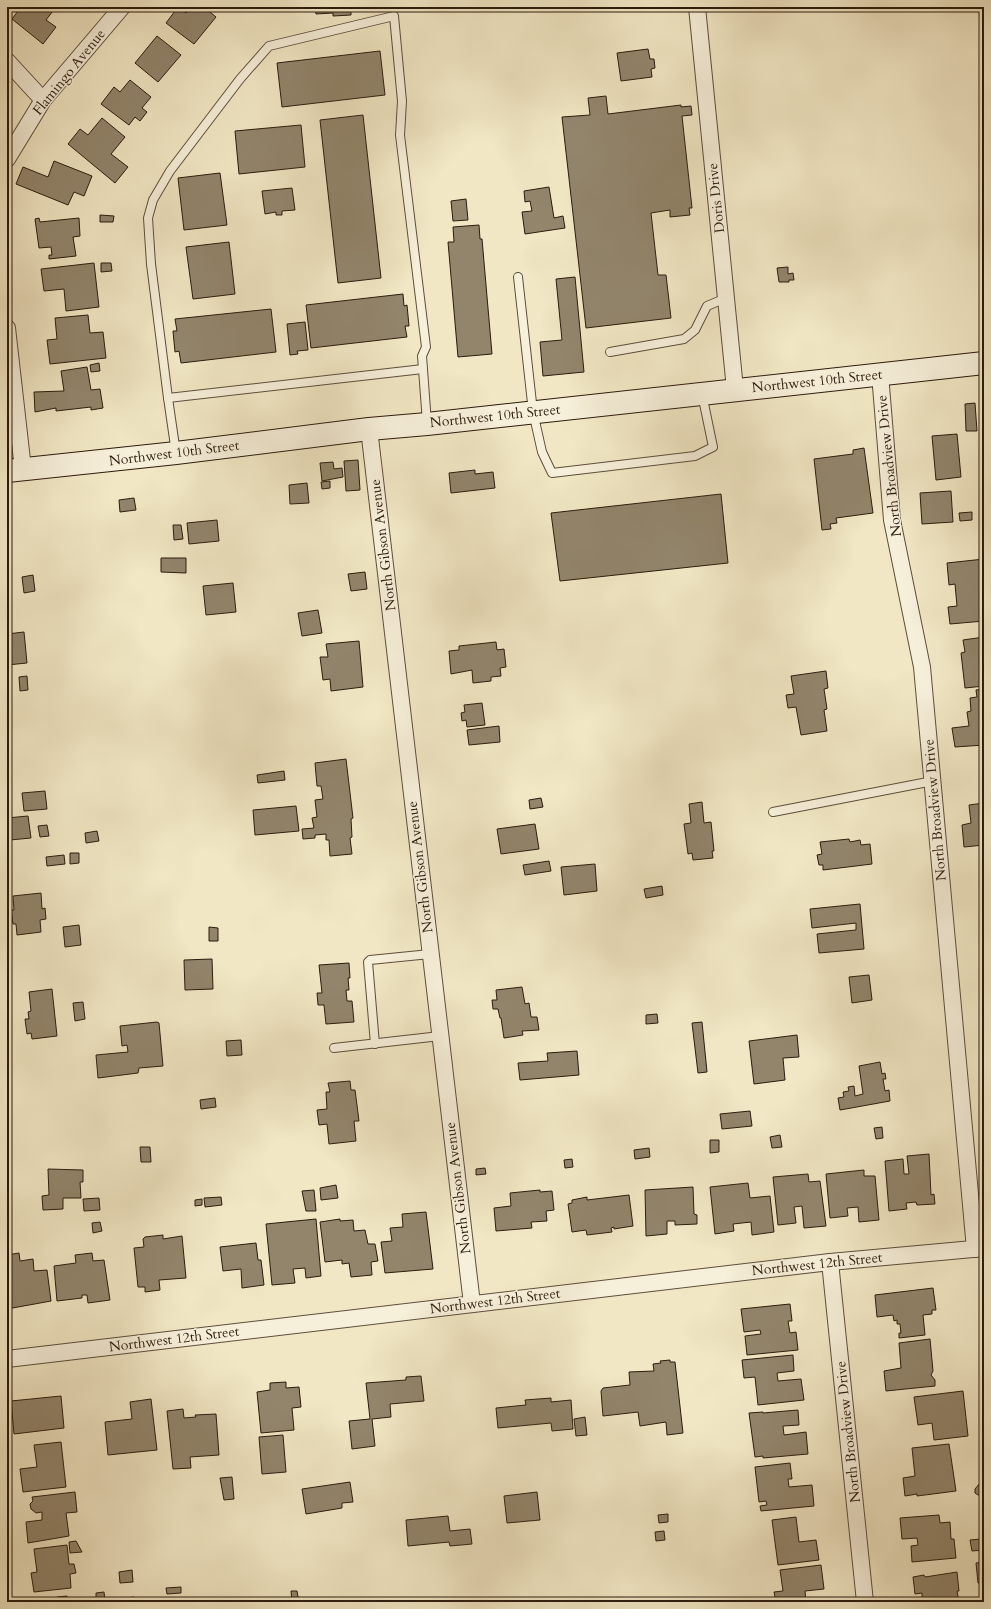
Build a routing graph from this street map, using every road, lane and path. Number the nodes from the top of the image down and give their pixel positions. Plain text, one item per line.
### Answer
1 (122, 7) edge
2 (697, 7) edge
3 (7, 61) edge
4 (43, 100) junction
5 (7, 159) edge
6 (518, 277) dead end
7 (726, 298) junction
8 (7, 328) edge
9 (610, 352) dead end
10 (984, 363) edge
11 (423, 369) junction
12 (880, 374) junction
13 (735, 389) junction
14 (702, 393) junction
15 (168, 398) junction
16 (533, 412) junction
17 (427, 424) junction
18 (369, 429) junction
19 (176, 453) junction
20 (15, 470) edge
21 (933, 781) junction
22 (773, 812) dead end
23 (430, 954) junction
24 (440, 1036) junction
25 (375, 1044) junction
26 (334, 1048) dead end
27 (979, 1248) edge
28 (830, 1262) junction
29 (472, 1304) junction
30 (7, 1359) edge
31 (865, 1602) edge

1 - 4 street, Flamingo Avenue
2 - 7 street, Doris Drive
3 - 4 street
4 - 5 street, Flamingo Avenue
6 - 16 lane
7 - 9 lane
7 - 13 street, Doris Drive
8 - 20 street
10 - 12 main road, Northwest 10th Street
11 - 15 lane
11 - 15 lane
11 - 17 lane
12 - 13 main road, Northwest 10th Street
12 - 21 street, North Broadview Drive
13 - 14 main road, Northwest 10th Street
14 - 16 main road, Northwest 10th Street
14 - 16 lane
15 - 19 lane
16 - 17 main road, Northwest 10th Street
17 - 18 main road, Northwest 10th Street
18 - 19 main road, Northwest 10th Street
18 - 23 street, North Gibson Avenue
19 - 20 main road, Northwest 10th Street
21 - 22 lane
21 - 27 street, North Broadview Drive
23 - 24 street, North Gibson Avenue
23 - 25 lane
24 - 25 lane
24 - 29 street, North Gibson Avenue
25 - 26 lane
27 - 28 street, Northwest 12th Street
28 - 29 street, Northwest 12th Street
28 - 31 street, North Broadview Drive
29 - 30 street, Northwest 12th Street

